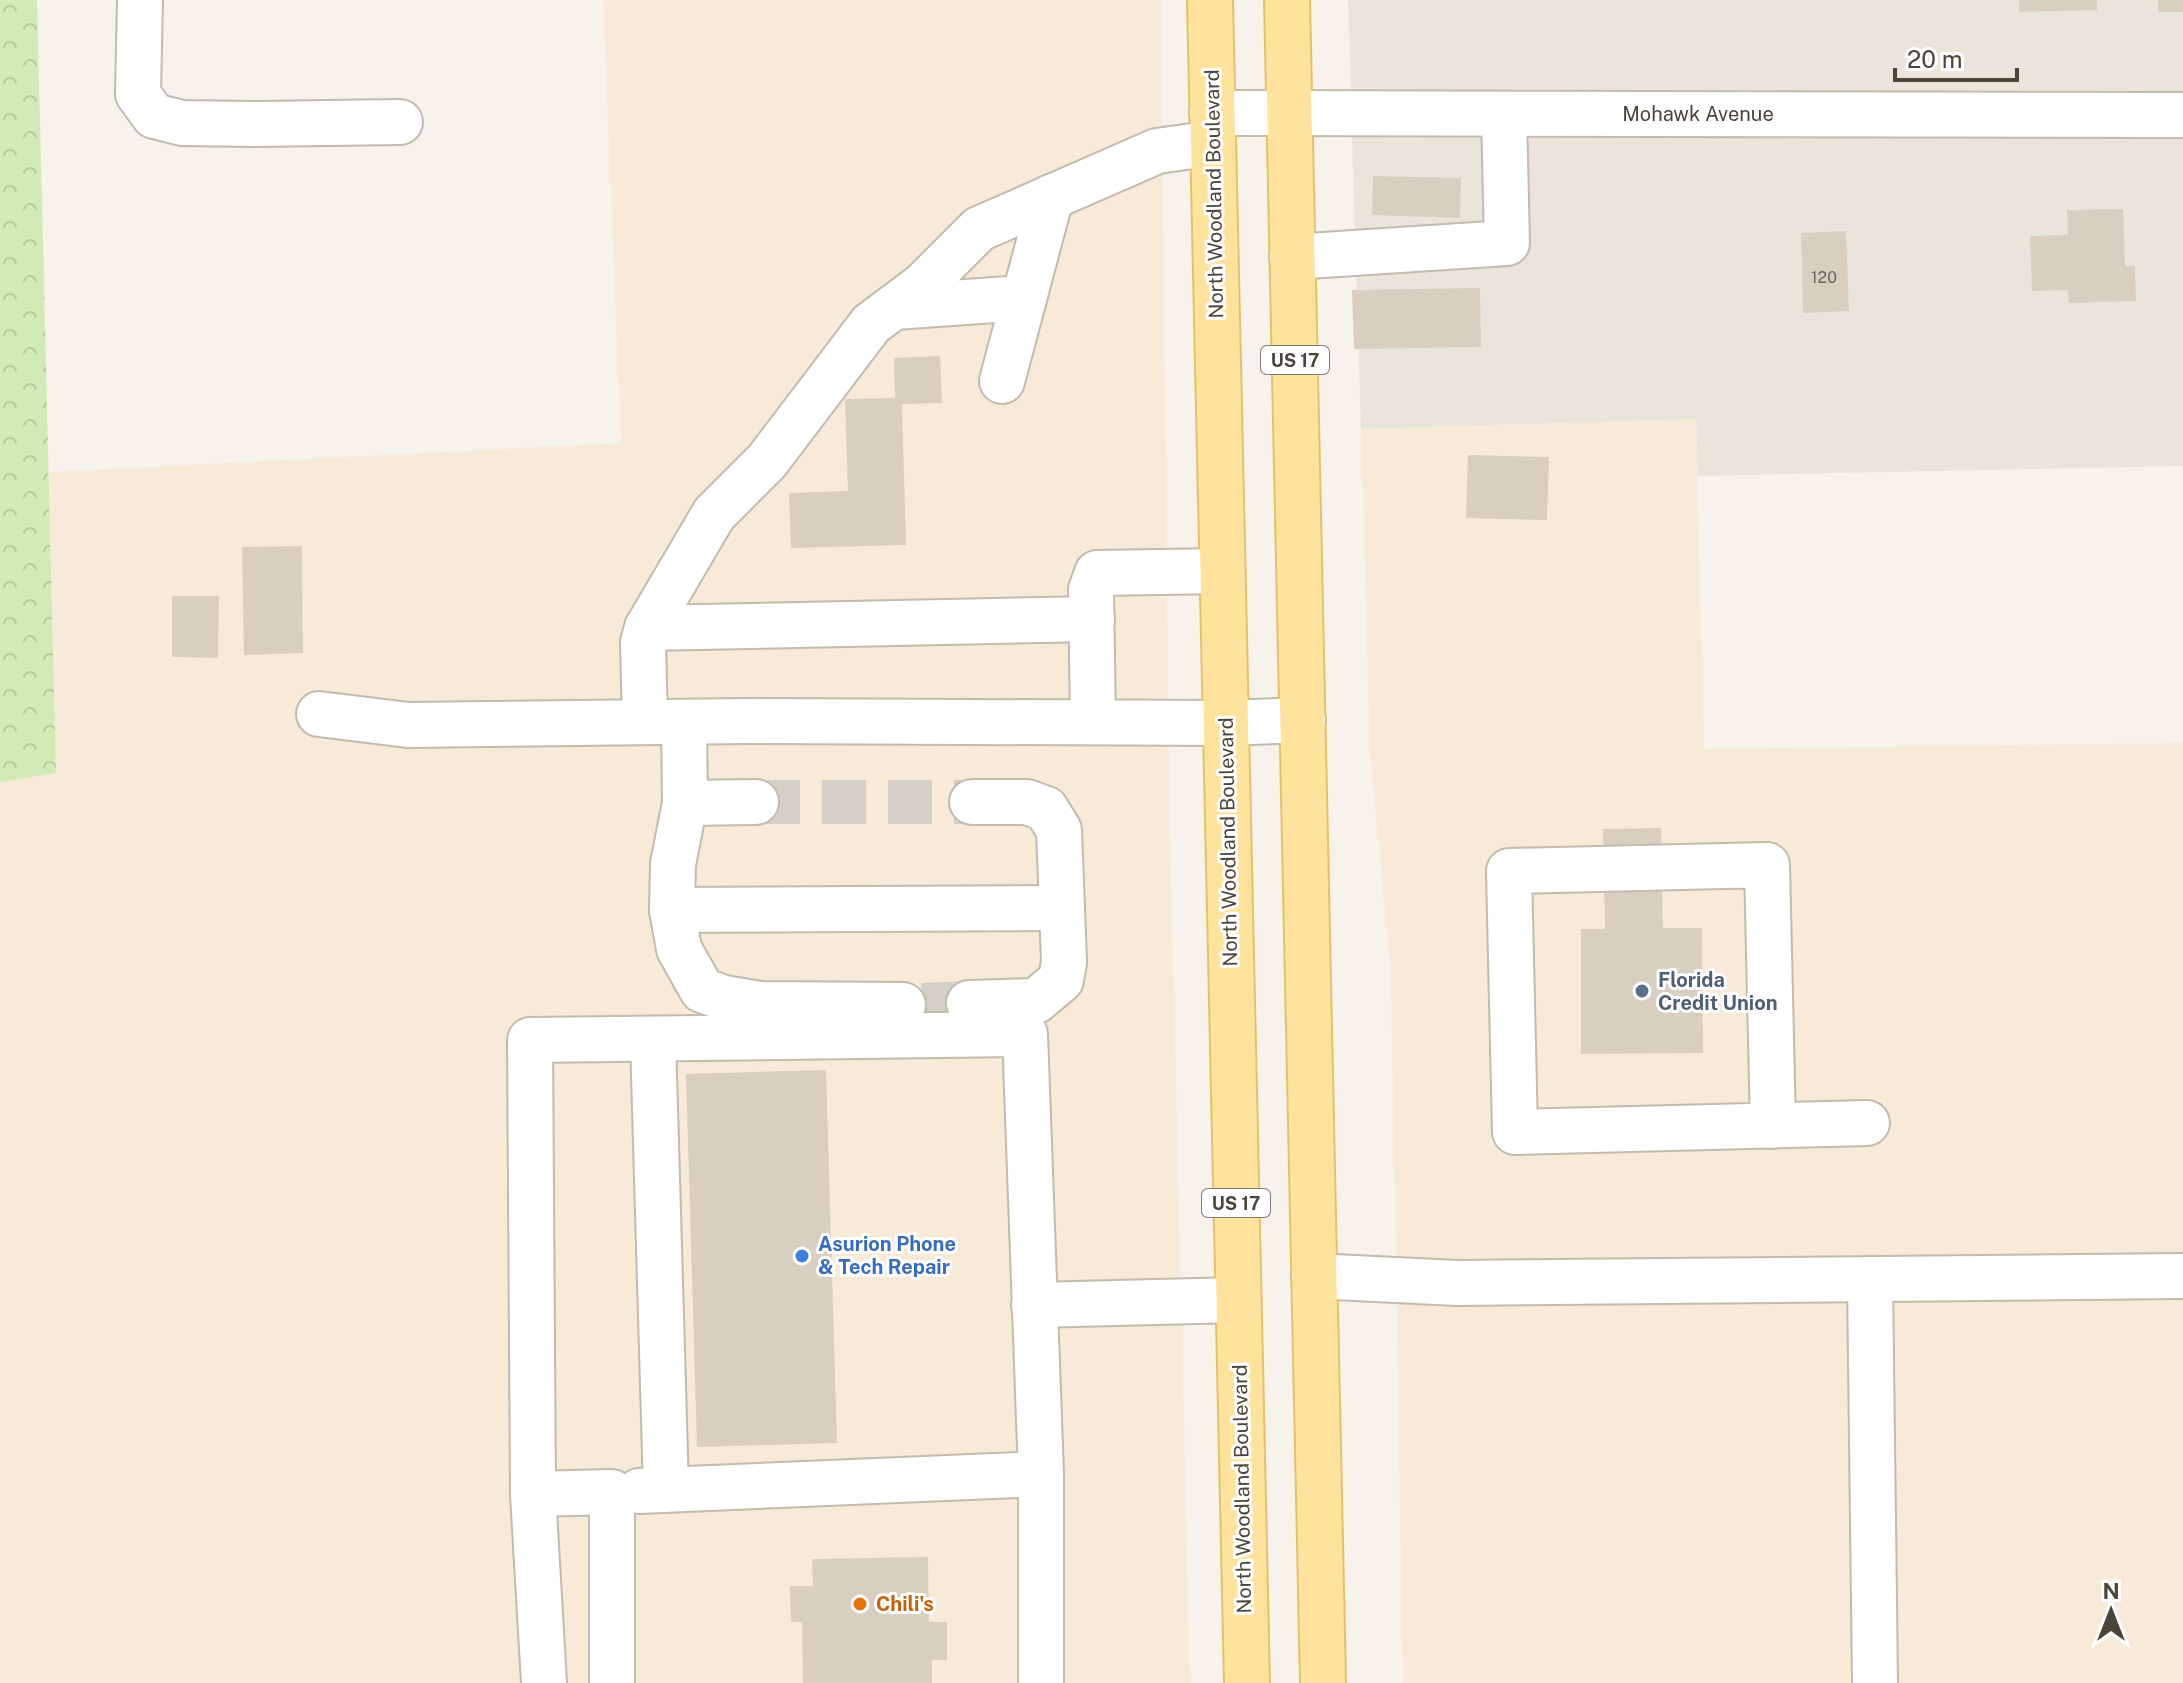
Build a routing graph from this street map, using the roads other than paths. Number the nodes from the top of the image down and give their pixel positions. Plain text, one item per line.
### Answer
1 (140, 0) edge
2 (1210, 0) edge
3 (1287, 0) edge
4 (1289, 113) junction
5 (1504, 114) junction
6 (2183, 115) edge
7 (400, 122) dead end
8 (1213, 128) junction
9 (1051, 197) junction
10 (1292, 257) junction
11 (1024, 298) junction
12 (894, 307) junction
13 (1002, 381) dead end
14 (1222, 571) junction
15 (1092, 619) junction
16 (647, 628) junction
17 (319, 714) dead end
18 (1303, 720) junction
19 (664, 722) junction
20 (1093, 722) junction
21 (1225, 723) junction
22 (756, 802) tunnel mouth
23 (972, 802) tunnel mouth
24 (685, 803) junction
25 (1062, 908) junction
26 (672, 910) junction
27 (969, 1003) tunnel mouth
28 (922, 1005) tunnel mouth
29 (653, 1039) junction
30 (1867, 1123) dead end
31 (1773, 1126) junction
32 (1314, 1276) junction
33 (2183, 1276) edge
34 (1870, 1279) junction
35 (1238, 1300) junction
36 (1034, 1305) junction
37 (1041, 1474) junction
38 (666, 1489) junction
39 (612, 1492) junction
40 (533, 1494) junction
41 (544, 1683) edge
42 (612, 1683) edge
43 (1041, 1683) edge
44 (1247, 1683) edge
45 (1323, 1683) edge
46 (1875, 1683) edge

1 - 7 street
2 - 8 main road, North Woodland Boulevard / US 17
3 - 4 main road, US 17
4 - 5 street, Mohawk Avenue
4 - 8 street, Mohawk Avenue
4 - 10 main road, US 17
5 - 6 street, Mohawk Avenue
5 - 10 street
8 - 9 street, Mohawk Avenue
8 - 14 main road, North Woodland Boulevard / US 17
9 - 11 street
9 - 12 street, Mohawk Avenue
10 - 18 main road, US 17
11 - 12 street
11 - 13 street
12 - 16 street, Mohawk Avenue
14 - 15 street
14 - 21 main road, North Woodland Boulevard / US 17
15 - 16 street
15 - 20 street
16 - 19 street
17 - 19 street
18 - 21 street
18 - 32 main road, US 17
19 - 20 street
19 - 24 street
20 - 21 street
21 - 35 main road, North Woodland Boulevard / US 17
22 - 24 street
23 - 25 street
24 - 26 street
25 - 26 street
25 - 27 street
26 - 28 street
29 - 36 street
29 - 38 street
29 - 40 street
30 - 31 street
31 - 31 street
32 - 34 street
32 - 45 main road, US 17
33 - 34 street
34 - 46 street
35 - 36 street
35 - 44 main road, North Woodland Boulevard / US 17
36 - 37 street
37 - 38 street
37 - 43 street
38 - 39 street
39 - 40 street
39 - 42 street
40 - 41 street

